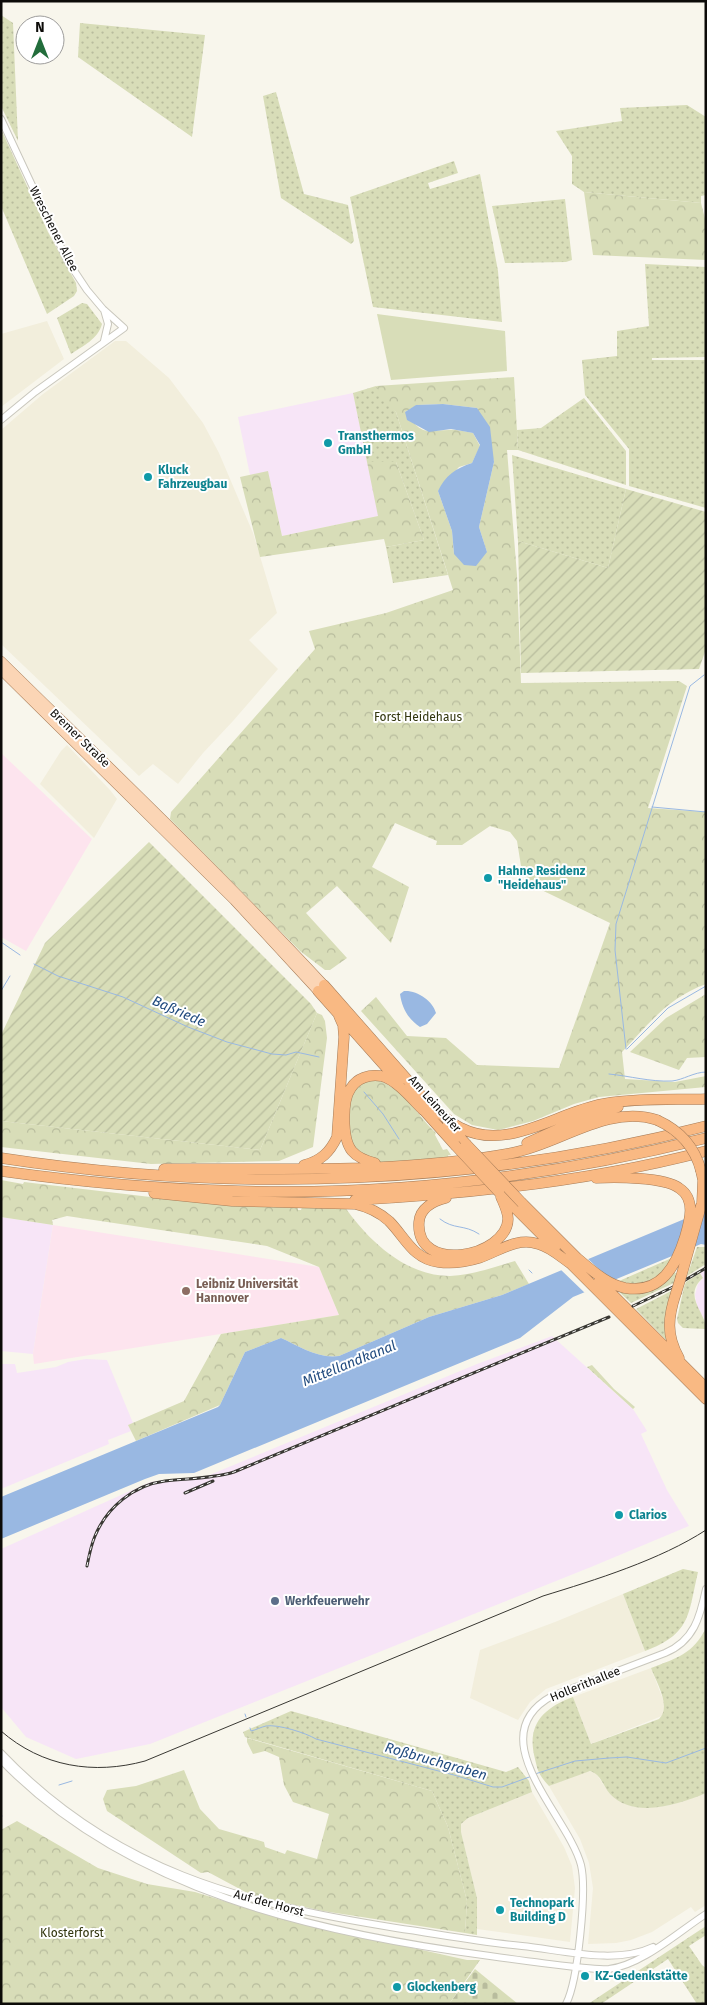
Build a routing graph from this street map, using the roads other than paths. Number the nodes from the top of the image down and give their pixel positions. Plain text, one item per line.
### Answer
1 (1, 119) edge
2 (103, 309) junction
3 (104, 342) junction
4 (1, 420) edge
5 (1, 661) edge
6 (1, 670) edge
7 (156, 817) junction
8 (321, 988) junction
9 (336, 1011) junction
10 (706, 1099) edge
11 (674, 1100) junction
12 (427, 1108) junction
13 (706, 1126) edge
14 (706, 1138) edge
15 (460, 1144) junction
16 (706, 1151) edge
17 (493, 1156) junction
18 (1, 1158) edge
19 (414, 1164) junction
20 (275, 1168) junction
21 (95, 1170) junction
22 (1, 1171) edge
23 (568, 1178) junction
24 (104, 1183) junction
25 (476, 1191) junction
26 (316, 1202) junction
27 (704, 1202) edge
28 (508, 1205) junction
29 (684, 1254) junction
30 (571, 1261) junction
31 (605, 1287) junction
32 (676, 1293) junction
33 (677, 1331) dead end
34 (684, 1367) junction
35 (706, 1388) edge
36 (706, 1399) edge
37 (706, 1589) edge
38 (1, 1753) edge
39 (1, 1760) edge
40 (44, 1798) junction
41 (56, 1807) junction
42 (706, 1914) edge
43 (671, 1937) junction
44 (577, 1953) junction
45 (576, 1967) junction
46 (566, 2004) edge

1 - 2 street, Wreschener Allee
2 - 3 street
2 - 3 street, Wreschener Allee
3 - 4 street
5 - 7 main road, Bremer Straße
6 - 7 main road, Bremer Straße
7 - 8 main road, Am Leineufer
8 - 9 highway, Am Leineufer
8 - 12 highway, Am Leineufer
9 - 12 highway, Am Leineufer
9 - 20 highway
10 - 11 highway
11 - 12 highway
11 - 17 highway
12 - 15 highway, Am Leineufer
12 - 19 highway
13 - 21 highway
14 - 24 highway
15 - 28 highway, Am Leineufer, bridge
15 - 30 highway, Am Leineufer, bridge
16 - 23 highway
17 - 19 highway
17 - 27 highway, bridge
18 - 21 highway
19 - 20 highway
20 - 21 highway
22 - 24 highway
23 - 25 highway
23 - 29 highway
24 - 26 highway
25 - 26 highway
25 - 28 highway
26 - 30 highway
27 - 29 highway
28 - 30 highway, Am Leineufer
29 - 31 highway
29 - 32 highway, bridge
30 - 31 highway, Am Leineufer
30 - 31 highway
31 - 34 highway, Am Leineufer
31 - 36 highway, Am Leineufer
32 - 33 highway
32 - 34 highway
34 - 35 highway, Am Leineufer
37 - 44 street, Hollerithallee
38 - 40 street, Auf der Horst
39 - 40 street, Auf der Horst
40 - 41 street, Auf der Horst
41 - 44 street, Auf der Horst
41 - 45 street, Auf der Horst
42 - 43 street
43 - 44 street, Auf der Horst
43 - 45 street, Auf der Horst
44 - 45 street, Hollerithallee
45 - 46 street, Hollerithallee

